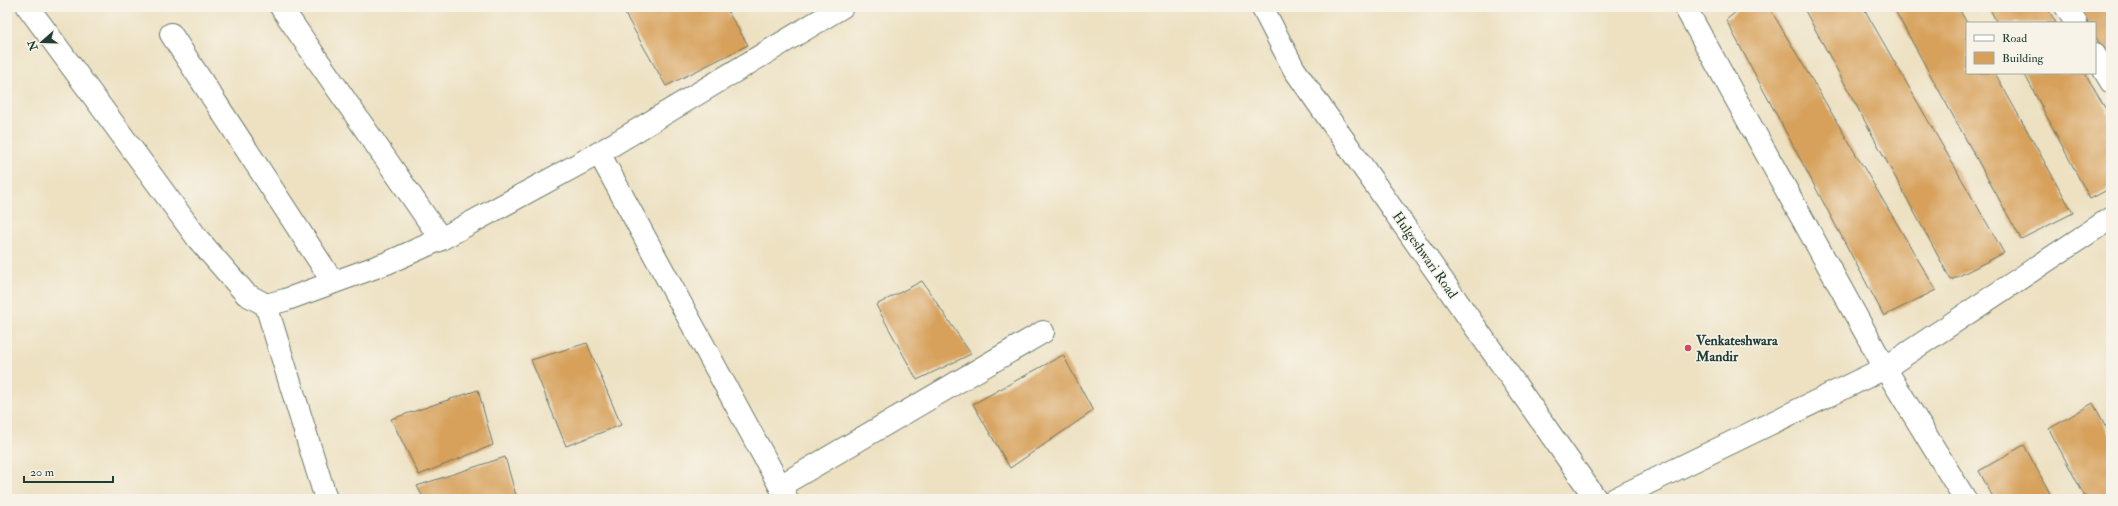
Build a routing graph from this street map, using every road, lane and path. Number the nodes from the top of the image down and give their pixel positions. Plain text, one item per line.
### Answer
1 (28, 7) edge
2 (281, 7) edge
3 (842, 7) edge
4 (1262, 7) edge
5 (1685, 7) edge
6 (2066, 7) edge
7 (2075, 22) edge
8 (171, 34) dead end
9 (2096, 58) edge
10 (2111, 82) edge
11 (598, 154) junction
12 (2111, 218) edge
13 (441, 239) junction
14 (334, 282) junction
15 (266, 305) junction
16 (1044, 332) dead end
17 (1884, 368) junction
18 (784, 492) edge
19 (326, 499) edge
20 (1596, 499) edge
21 (1615, 499) edge
22 (1965, 499) edge

1 - 15 street
2 - 13 street
3 - 11 street
4 - 20 street, Hulgeshwari Road
5 - 17 street
6 - 7 street
8 - 14 street
9 - 10 street
11 - 13 street
11 - 18 street
12 - 17 street
13 - 14 street
14 - 15 street
15 - 19 street
16 - 18 street
17 - 21 street
17 - 22 street

